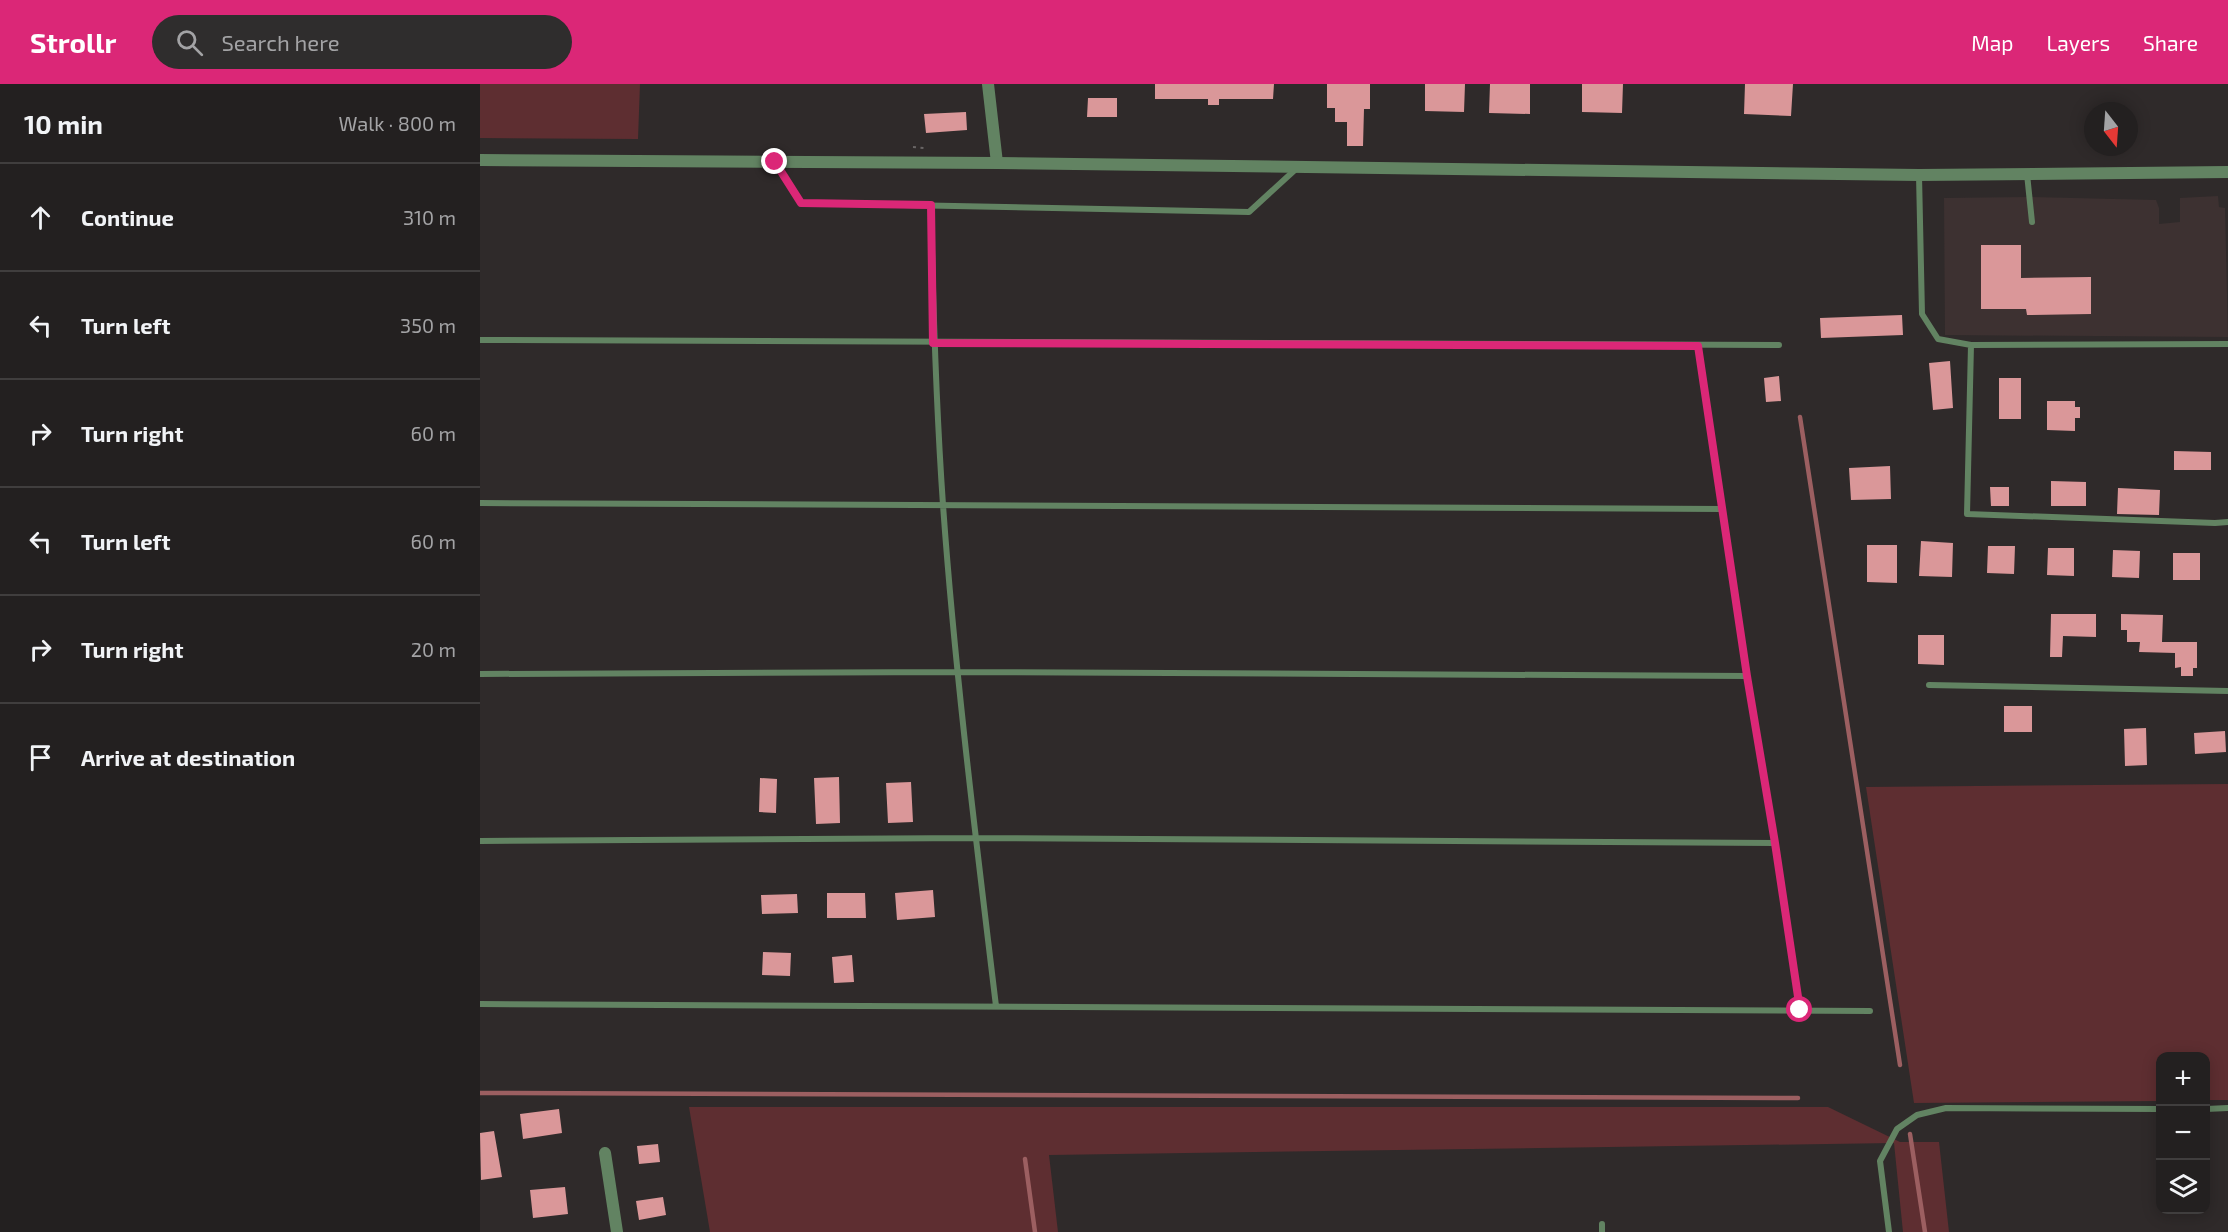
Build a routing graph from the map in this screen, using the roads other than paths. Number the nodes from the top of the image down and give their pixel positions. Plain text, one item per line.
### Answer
1 (988, 84) edge
2 (480, 160) edge
3 (775, 162) junction
4 (997, 163) junction
5 (1297, 167) junction
6 (2228, 172) edge
7 (2027, 174) junction
8 (1918, 175) junction
9 (931, 205) junction
10 (2032, 222) dead end
11 (480, 340) edge
12 (933, 343) junction
13 (2228, 344) edge
14 (1779, 345) dead end
15 (1971, 345) junction
16 (1698, 346) junction
17 (480, 503) edge
18 (943, 506) junction
19 (1723, 509) junction
20 (2228, 522) edge
21 (958, 672) junction
22 (480, 674) edge
23 (1747, 676) junction
24 (1929, 685) dead end
25 (2228, 691) edge
26 (975, 838) junction
27 (480, 841) edge
28 (1775, 843) junction
29 (480, 1004) edge
30 (996, 1006) junction
31 (1800, 1010) junction
32 (1870, 1011) dead end
33 (2210, 1108) edge
34 (2228, 1108) edge
35 (2156, 1109) edge
36 (605, 1153) dead end
37 (1602, 1224) dead end
38 (617, 1232) edge
39 (1602, 1232) edge
40 (1889, 1232) edge

1 - 4 street
2 - 3 street
3 - 4 street
3 - 9 lane
4 - 5 street
5 - 8 street
5 - 9 lane
6 - 7 street
7 - 8 street
7 - 10 lane
8 - 15 lane
9 - 12 lane
11 - 12 lane
12 - 16 lane
12 - 18 lane
13 - 15 lane
14 - 16 lane
15 - 20 lane
16 - 19 lane
17 - 18 lane
18 - 19 lane
18 - 21 lane
19 - 23 lane
21 - 22 lane
21 - 23 lane
21 - 26 lane
23 - 28 lane
24 - 25 lane
26 - 27 lane
26 - 28 lane
26 - 30 lane
28 - 31 lane
29 - 30 lane
30 - 31 lane
31 - 32 lane
33 - 34 lane
35 - 40 lane
36 - 38 street
37 - 39 lane

